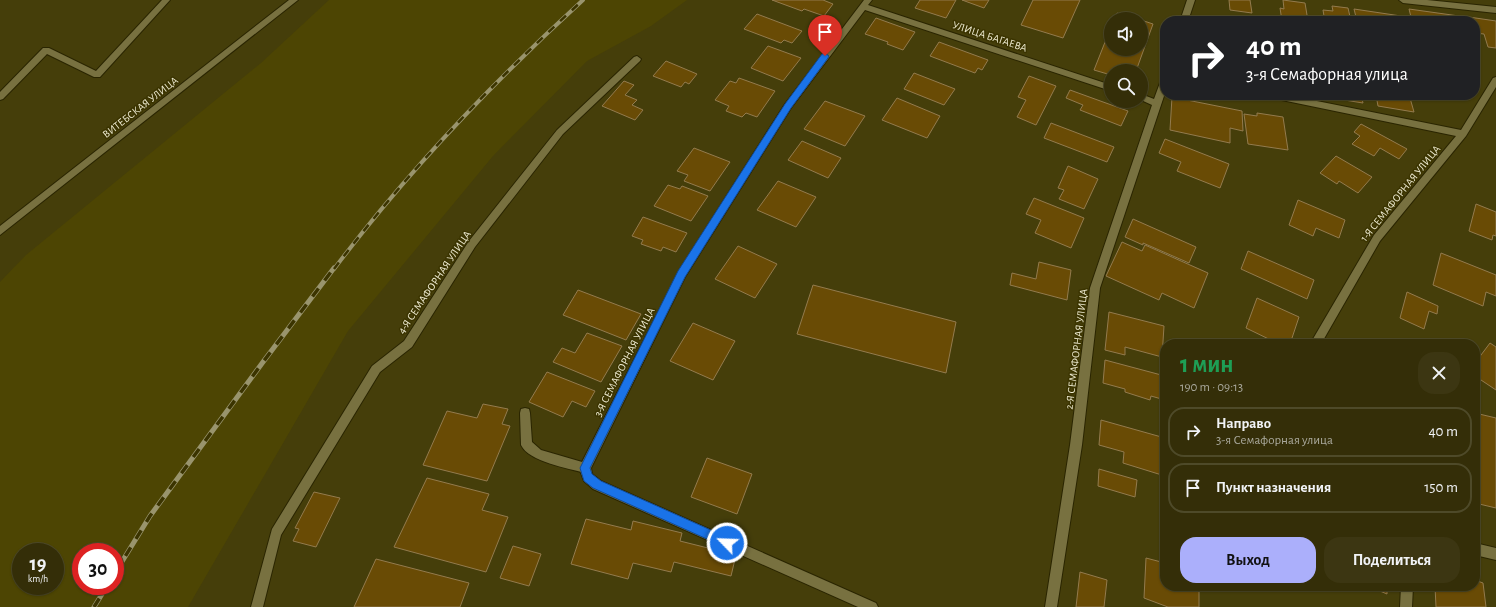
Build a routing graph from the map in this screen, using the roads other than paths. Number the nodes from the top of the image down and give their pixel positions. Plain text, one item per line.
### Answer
1 (166, 0) edge
2 (294, 0) edge
3 (1191, 0) edge
4 (1403, 0) edge
5 (865, 3) edge
6 (1496, 10) edge
7 (1186, 16) edge
8 (637, 59) dead end
9 (1496, 80) edge
10 (1104, 86) edge
11 (1160, 94) edge
12 (0, 97) edge
13 (1148, 100) edge
14 (1296, 100) edge
15 (1157, 103) junction
16 (1463, 134) junction
17 (0, 231) edge
18 (1318, 339) edge
19 (526, 413) dead end
20 (585, 468) junction
21 (1480, 550) edge
22 (1496, 554) edge
23 (1406, 591) edge
24 (258, 607) edge
25 (872, 607) edge
26 (1051, 607) edge
27 (1406, 607) edge

1 - 12 street
2 - 17 street, ВИТЕБСКАЯ УЛИЦА
3 - 7 street
4 - 6 street
5 - 10 street, УЛИЦА БАГАЕВА
5 - 20 street, 3-Я СЕМАФОРНАЯ УЛИЦА
8 - 24 street, 4-Я СЕМАФОРНАЯ УЛИЦА
9 - 16 street, 1-Я СЕМАФОРНАЯ УЛИЦА
11 - 15 street, 2-Я СЕМАФОРНАЯ УЛИЦА
13 - 15 street
14 - 16 street
15 - 26 street, 2-Я СЕМАФОРНАЯ УЛИЦА
16 - 18 street, 1-Я СЕМАФОРНАЯ УЛИЦА
19 - 20 street
20 - 25 street
21 - 22 street
23 - 27 street

